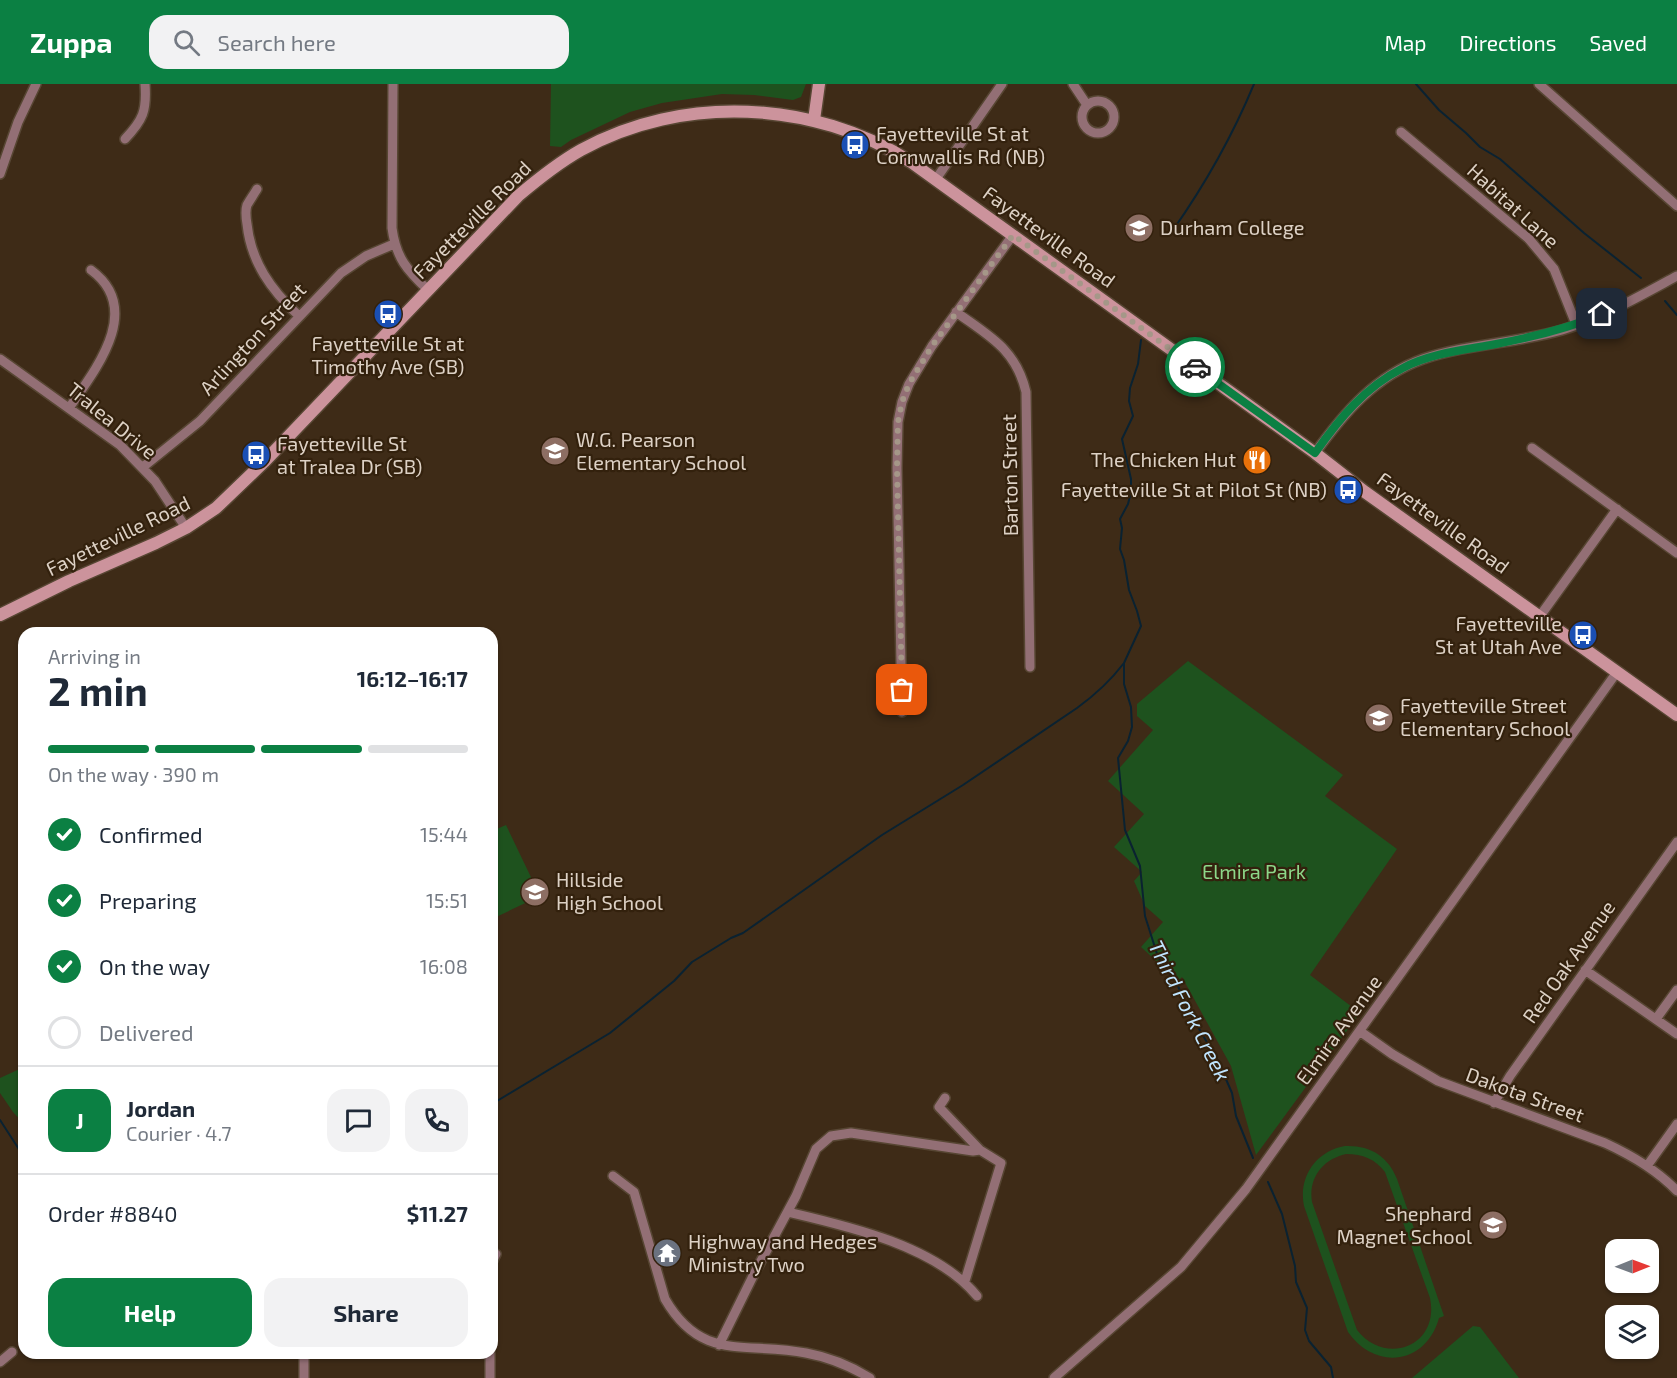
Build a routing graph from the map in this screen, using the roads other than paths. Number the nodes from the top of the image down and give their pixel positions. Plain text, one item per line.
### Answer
1 (36, 84) edge
2 (145, 84) edge
3 (393, 84) edge
4 (819, 84) edge
5 (1002, 84) edge
6 (1073, 84) edge
7 (1542, 85) edge
8 (1087, 105) dead end
9 (814, 120) junction
10 (1401, 132) dead end
11 (125, 139) dead end
12 (0, 174) edge
13 (936, 179) junction
14 (257, 189) dead end
15 (1677, 206) edge
16 (1013, 235) junction
17 (394, 244) junction
18 (91, 270) dead end
19 (1677, 276) edge
20 (428, 290) junction
21 (956, 312) junction
22 (299, 316) junction
23 (1576, 324) junction
24 (0, 359) edge
25 (69, 408) junction
26 (1532, 448) dead end
27 (1315, 453) junction
28 (143, 467) junction
29 (1617, 509) junction
30 (186, 528) junction
31 (1677, 553) edge
32 (0, 615) edge
33 (1540, 616) junction
34 (1030, 667) dead end
35 (1617, 672) junction
36 (902, 712) dead end
37 (1677, 715) edge
38 (1677, 842) edge
39 (1586, 970) junction
40 (1677, 990) edge
41 (1656, 1019) junction
42 (1361, 1032) junction
43 (1677, 1034) edge
44 (945, 1098) dead end
45 (1494, 1103) junction
46 (1677, 1124) edge
47 (980, 1150) junction
48 (1647, 1166) junction
49 (613, 1176) dead end
50 (1677, 1191) edge
51 (788, 1212) junction
52 (965, 1281) junction
53 (977, 1296) dead end
54 (719, 1345) junction
55 (12, 1352) dead end
56 (304, 1359) edge
57 (490, 1359) edge
58 (0, 1362) edge
59 (304, 1378) edge
60 (490, 1378) edge
61 (870, 1378) edge
62 (1054, 1378) edge

1 - 12 street
2 - 11 street
3 - 17 street
4 - 9 main road
5 - 13 street
6 - 8 street
7 - 15 street
9 - 13 main road, Fayetteville Road
9 - 20 main road, Fayetteville Road
10 - 23 street, Habitat Lane
13 - 16 main road, Fayetteville Road
14 - 22 street
16 - 21 street
16 - 27 main road, Fayetteville Road
17 - 20 street
17 - 22 street, Arlington Street
18 - 25 street
19 - 23 street
20 - 30 main road, Fayetteville Road
21 - 34 street, Barton Street
21 - 36 street
22 - 28 street, Arlington Street
23 - 27 street
24 - 25 street, Tralea Drive
25 - 28 street, Tralea Drive
26 - 29 street
27 - 33 main road, Fayetteville Road
28 - 30 street, Tralea Drive
29 - 31 street
29 - 33 street
30 - 32 main road, Fayetteville Road
33 - 35 main road, Fayetteville Road
35 - 37 main road, Fayetteville Road
35 - 42 street, Elmira Avenue
38 - 39 street, Red Oak Avenue
39 - 41 street
39 - 45 street, Red Oak Avenue
40 - 41 street
41 - 43 street
42 - 45 street, Dakota Street
42 - 62 street, Elmira Avenue
44 - 47 street
45 - 48 street, Dakota Street
46 - 48 street
47 - 51 street
47 - 52 street
48 - 50 street, Dakota Street
49 - 54 street
51 - 52 street
51 - 54 street
52 - 53 street
54 - 61 street
55 - 58 street
56 - 59 street
57 - 60 street

